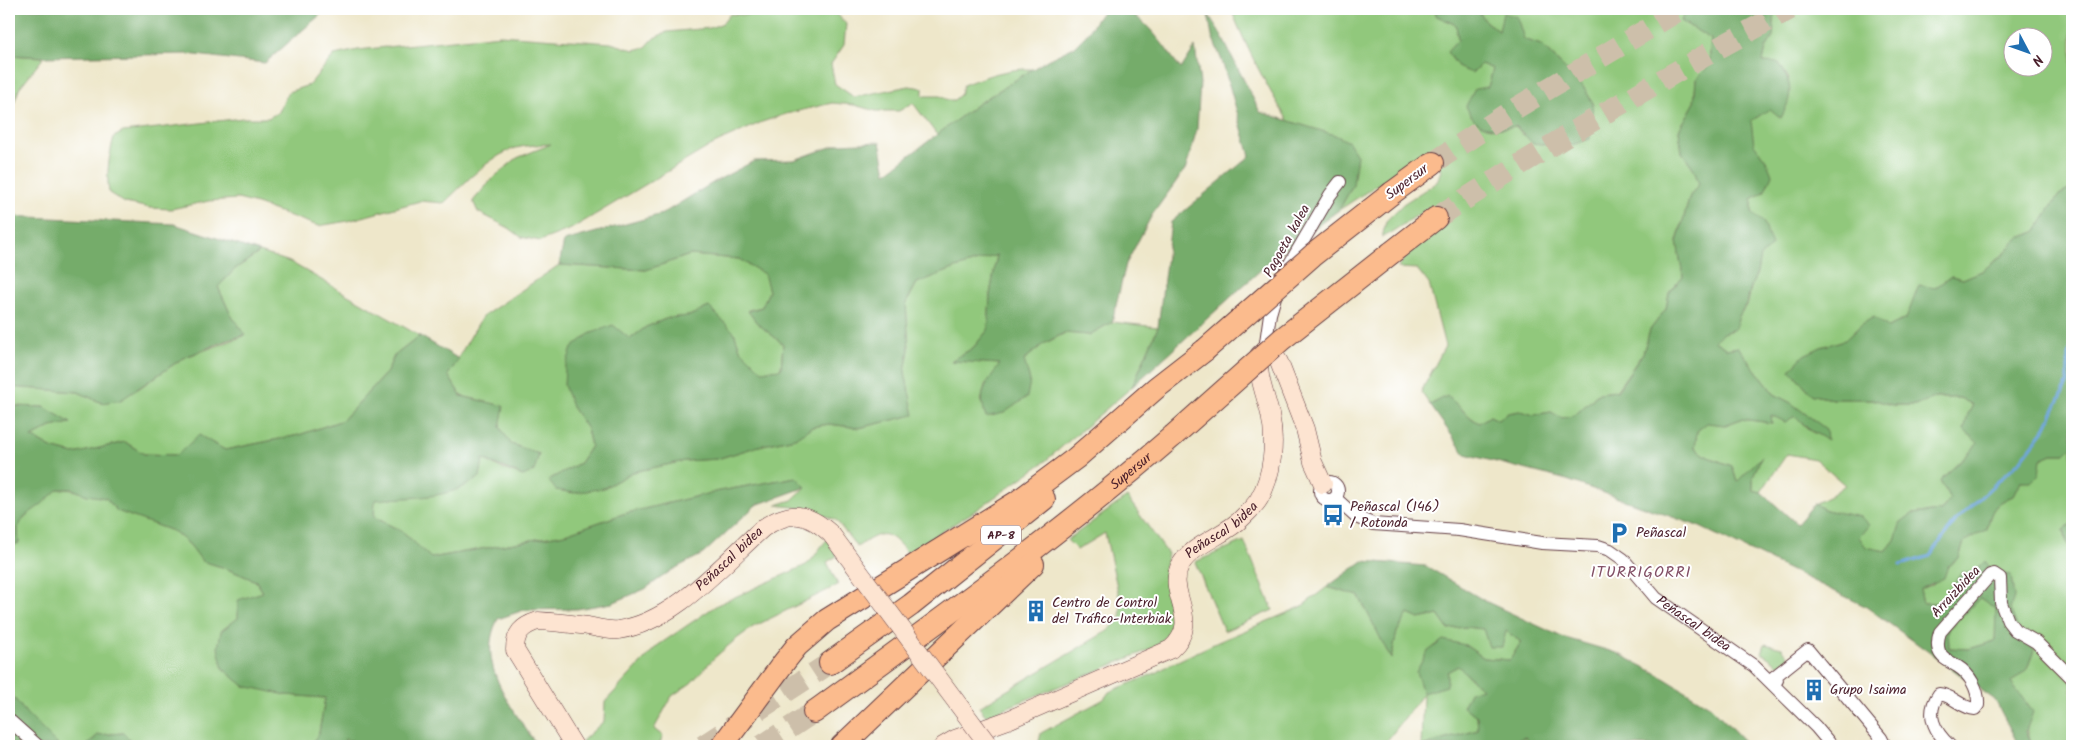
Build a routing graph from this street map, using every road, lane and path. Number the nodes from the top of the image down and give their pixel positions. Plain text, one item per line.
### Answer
1 (1433, 163) tunnel mouth
2 (1340, 182) dead end
3 (1436, 218) tunnel mouth
4 (1265, 349) junction
5 (1159, 392) junction
6 (1323, 484) joint
7 (1116, 485) junction
8 (830, 663) tunnel mouth
9 (2072, 678) edge
10 (1773, 684) junction
11 (814, 712) tunnel mouth
12 (9, 720) edge
13 (988, 744) edge
14 (38, 746) edge
15 (574, 746) edge
16 (722, 746) edge
17 (842, 746) edge
18 (943, 746) edge
19 (1832, 746) edge
20 (1880, 746) edge
21 (1950, 746) edge

1 - 5 highway, Supersur / AP-8, bridge
2 - 4 street, Pagoeta kalea
3 - 7 highway, Supersur / AP-8, bridge
4 - 6 street
4 - 18 street, Peñascal bidea
5 - 8 highway, Supersur / AP-8
5 - 16 highway
6 - 10 street, Peñascal bidea
7 - 11 highway, Supersur / AP-8
7 - 17 highway, AP-8
9 - 21 street, Arraizbidea
10 - 19 street, Peñascal bidea
10 - 20 street
12 - 14 street
13 - 15 street, Peñascal bidea, bridge

